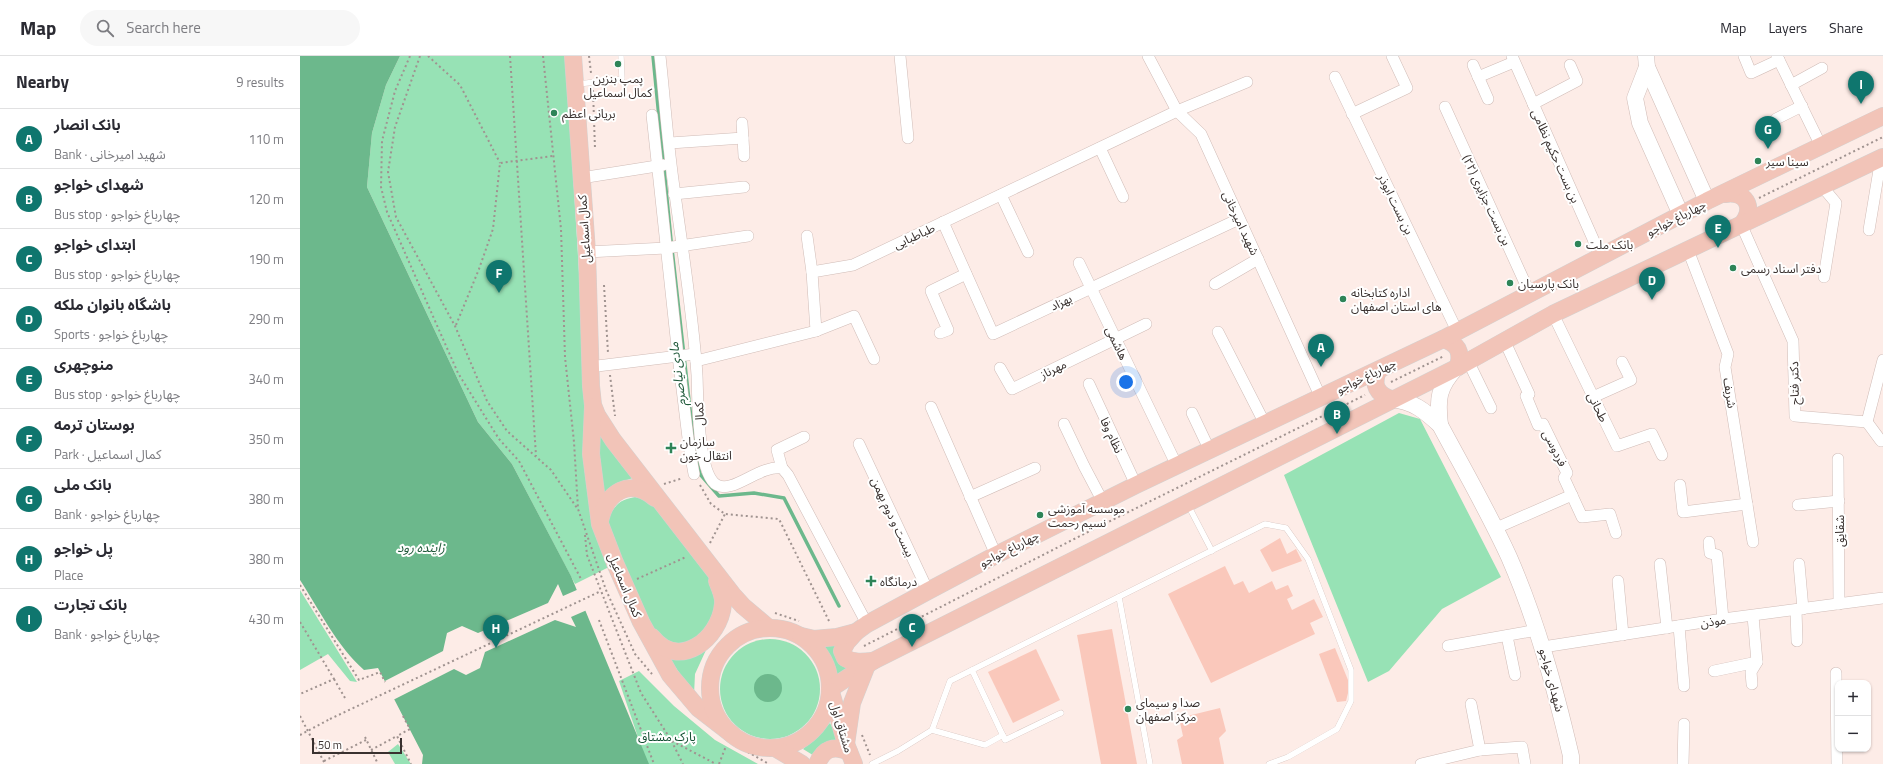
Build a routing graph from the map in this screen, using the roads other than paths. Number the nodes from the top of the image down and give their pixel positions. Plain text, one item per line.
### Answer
1 (573, 56) edge
2 (621, 56) edge
3 (660, 56) edge
4 (900, 56) edge
5 (1148, 56) edge
6 (1392, 56) edge
7 (1744, 56) edge
8 (1512, 58) edge
9 (1778, 58) edge
10 (1647, 62) edge
11 (1473, 65) dead end
12 (1570, 65) dead end
13 (1822, 68) dead end
14 (1478, 77) junction
15 (1335, 78) dead end
16 (1248, 82) dead end
17 (575, 85) junction
18 (1791, 85) junction
19 (1488, 99) dead end
20 (1533, 104) junction
21 (1802, 106) junction
22 (1445, 107) dead end
23 (1177, 111) junction
24 (1352, 114) junction
25 (652, 115) dead end
26 (1883, 116) edge
27 (1776, 119) dead end
28 (742, 123) dead end
29 (743, 138) junction
30 (908, 138) dead end
31 (670, 143) junction
32 (1821, 146) junction
33 (1100, 148) junction
34 (744, 156) dead end
35 (1882, 157) edge
36 (672, 164) junction
37 (657, 166) junction
38 (581, 178) junction
39 (1821, 185) junction
40 (744, 187) dead end
41 (674, 194) junction
42 (1001, 194) junction
43 (1725, 194) junction
44 (1123, 197) dead end
45 (1707, 202) junction
46 (1681, 214) junction
47 (1239, 219) junction
48 (943, 222) junction
49 (1742, 223) junction
50 (1869, 230) dead end
51 (748, 236) dead end
52 (807, 236) dead end
53 (684, 246) junction
54 (666, 248) junction
55 (1688, 250) junction
56 (586, 252) junction
57 (1028, 252) dead end
58 (1601, 257) junction
59 (1258, 259) junction
60 (1079, 263) dead end
61 (812, 272) junction
62 (966, 274) junction
63 (1824, 277) dead end
64 (1215, 284) dead end
65 (1091, 288) junction
66 (1530, 294) junction
67 (1553, 314) junction
68 (1146, 324) dead end
69 (816, 331) junction
70 (1218, 332) dead end
71 (940, 333) dead end
72 (1450, 335) junction
73 (1115, 339) junction
74 (1505, 342) junction
75 (678, 356) junction
76 (696, 357) junction
77 (874, 359) dead end
78 (1883, 360) edge
79 (1622, 362) dead end
80 (1463, 364) junction
81 (589, 367) junction
82 (1000, 368) dead end
83 (1378, 371) junction
84 (1089, 384) dead end
85 (1593, 397) junction
86 (1321, 398) junction
87 (1391, 399) junction
88 (593, 402) junction
89 (931, 407) dead end
90 (1491, 408) dead end
91 (1192, 414) dead end
92 (1867, 422) junction
93 (1064, 424) dead end
94 (1265, 424) junction
95 (1440, 425) junction
96 (804, 437) dead end
97 (1881, 441) dead end
98 (859, 444) dead end
99 (1210, 451) junction
100 (1662, 455) dead end
101 (1838, 459) dead end
102 (1177, 466) junction
103 (782, 468) junction
104 (1035, 468) dead end
105 (694, 474) road end
106 (1136, 485) junction
107 (1680, 485) dead end
108 (1572, 496) junction
109 (970, 497) junction
110 (1839, 501) junction
111 (1104, 502) junction
112 (1186, 502) junction
113 (1747, 504) junction
114 (1798, 505) dead end
115 (667, 508) junction
116 (592, 527) junction
117 (1494, 528) junction
118 (1616, 533) dead end
119 (1709, 542) dead end
120 (1753, 542) dead end
121 (1212, 551) junction
122 (996, 555) junction
123 (1660, 564) dead end
124 (1799, 564) dead end
125 (711, 566) junction
126 (1618, 581) dead end
127 (928, 591) junction
128 (1119, 597) junction
129 (1883, 598) edge
130 (1839, 604) junction
131 (1799, 609) junction
132 (1752, 616) junction
133 (1723, 619) junction
134 (771, 620) junction
135 (641, 622) junction
136 (1679, 626) junction
137 (861, 628) junction
138 (1667, 628) junction
139 (801, 629) junction
140 (1537, 630) junction
141 (1623, 635) junction
142 (1507, 636) junction
143 (1797, 641) dead end
144 (1448, 646) dead end
145 (1543, 647) junction
146 (1757, 662) junction
147 (870, 663) junction
148 (972, 670) junction
149 (1714, 671) dead end
150 (1836, 673) dead end
151 (1515, 675) dead end
152 (1752, 684) dead end
153 (1684, 686) dead end
154 (830, 689) junction
155 (1471, 704) dead end
156 (1061, 713) dead end
157 (1684, 724) dead end
158 (932, 730) junction
159 (1003, 736) junction
160 (730, 737) junction
161 (775, 748) junction
162 (1480, 750) junction
163 (850, 753) edge
164 (797, 761) edge
165 (817, 764) edge
166 (872, 764) edge
167 (1150, 764) edge
168 (1268, 764) edge
169 (1421, 764) edge
170 (1525, 764) edge
171 (1571, 764) edge
172 (1683, 764) edge
173 (1838, 764) edge

1 - 17 main road, کمال اسماعیل
2 - 17 lane
3 - 31 street, کمال
4 - 30 street
5 - 23 street, شهید امیرخانی
6 - 24 street
7 - 9 street
8 - 14 street
8 - 20 street, بن بست حکیم نظامی
9 - 18 street
10 - 45 main road
10 - 46 main road
11 - 14 street
12 - 20 street
13 - 18 street
14 - 19 street
15 - 24 street, بن بست ابوذر
16 - 23 street, طباطبایی
17 - 38 main road, کمال اسماعیل
18 - 21 street
20 - 58 street, بن بست حکیم نظامی
21 - 27 street
21 - 32 street
22 - 66 street, بن بست جزایری (۲۲)
23 - 33 street, طباطبایی
23 - 47 street, شهید امیرخانی
24 - 72 street, بن بست ابوذر
25 - 37 street
26 - 32 main road, چهارباغ خواجو
28 - 29 street
29 - 31 street
29 - 34 street
31 - 36 street, کمال
32 - 43 main road, چهارباغ خواجو
33 - 42 street, طباطبایی
33 - 44 street
35 - 39 main road
35 - 50 street
36 - 37 street
36 - 41 street, کمال
37 - 38 street
37 - 54 street
38 - 56 main road, کمال اسماعیل
39 - 49 main road
39 - 63 street
40 - 41 street
41 - 53 street, کمال
42 - 48 street, طباطبایی
42 - 57 street
43 - 45 main road, چهارباغ خواجو
43 - 49 main road
45 - 46 main road, چهارباغ خواجو
46 - 58 main road, چهارباغ خواجو
47 - 59 street, شهید امیرخانی
47 - 65 street, بهزاد
48 - 61 street, طباطبایی
48 - 62 street, بهزاد
49 - 55 main road
49 - 92 street, دکتر فتاح
51 - 53 street
52 - 61 street
53 - 54 street
53 - 76 street, کمال
54 - 56 street
54 - 75 street
55 - 67 main road
55 - 113 street, شریف
56 - 81 main road, کمال اسماعیل
58 - 66 main road, چهارباغ خواجو
59 - 64 street
59 - 86 street, شهید امیرخانی
60 - 65 street, هاشمی
61 - 69 street
62 - 65 street, بهزاد
62 - 71 street
65 - 73 street, هاشمی
66 - 72 main road, چهارباغ خواجو
67 - 74 main road
67 - 85 street, طحانی
68 - 73 street
69 - 76 street
69 - 77 street
70 - 94 street
72 - 80 main road
72 - 83 main road, چهارباغ خواجو
73 - 82 street, مهرناز
73 - 102 street, هاشمی
74 - 80 main road
74 - 108 street, فردوسی
75 - 76 street
75 - 81 street
75 - 105 street
76 - 103 street, کمال
78 - 92 street
79 - 85 street
80 - 87 main road
80 - 90 street
80 - 95 main road
81 - 88 main road, کمال اسماعیل
83 - 86 main road, چهارباغ خواجو
83 - 87 main road
84 - 106 street, نظام وفا
85 - 100 street, طحانی
86 - 94 main road, چهارباغ خواجو
87 - 95 main road
87 - 112 main road
88 - 115 main road, کمال اسماعیل
88 - 116 main road, کمال اسماعیل
89 - 109 street
91 - 99 street
92 - 97 street
93 - 111 street
94 - 99 main road, چهارباغ خواجو
95 - 117 main road, شهدای خواجو
96 - 103 street
98 - 127 street, بیست و دوم بهمن
99 - 102 main road, چهارباغ خواجو
101 - 110 street, شقایق
102 - 106 main road, چهارباغ خواجو
103 - 137 street
104 - 109 street
106 - 111 main road, چهارباغ خواجو
107 - 113 street
108 - 117 street
108 - 118 street, فردوسی
109 - 122 street
110 - 114 street
110 - 130 street, شقایق
111 - 122 main road, چهارباغ خواجو
112 - 121 lane
112 - 147 main road
113 - 120 street, شریف
115 - 116 main road
115 - 125 main road, کمال اسماعیل
116 - 135 main road, کمال اسماعیل
117 - 140 main road, شهدای خواجو
119 - 133 street
121 - 128 lane
121 - 168 lane
122 - 127 main road, چهارباغ خواجو
123 - 138 street
124 - 131 street
125 - 134 main road, کمال اسماعیل
125 - 135 main road
126 - 141 street
127 - 137 main road, چهارباغ خواجو
128 - 148 lane
128 - 167 lane
129 - 130 street, موذن
130 - 131 street, موذن
131 - 132 street, موذن
131 - 143 street
132 - 133 street, موذن
132 - 146 street
133 - 136 street, موذن
134 - 139 main road
134 - 160 main road
135 - 160 main road, کمال اسماعیل
136 - 138 street, موذن
136 - 153 street
137 - 139 main road, چهارباغ خواجو
137 - 147 main road
138 - 141 street, موذن
139 - 154 main road
140 - 142 street
140 - 145 main road, شهدای خواجو
141 - 145 street, موذن
142 - 144 street
142 - 151 street
145 - 171 main road, شهدای خواجو
146 - 149 street
146 - 152 street
147 - 154 main road
147 - 163 main road
148 - 158 lane
148 - 159 lane
150 - 173 street
154 - 161 main road
154 - 163 main road, مشتاق اول
155 - 162 street
156 - 159 lane
157 - 172 street
158 - 159 lane
158 - 166 lane
160 - 161 main road
161 - 164 main road
162 - 169 street
162 - 170 street
163 - 165 main road

